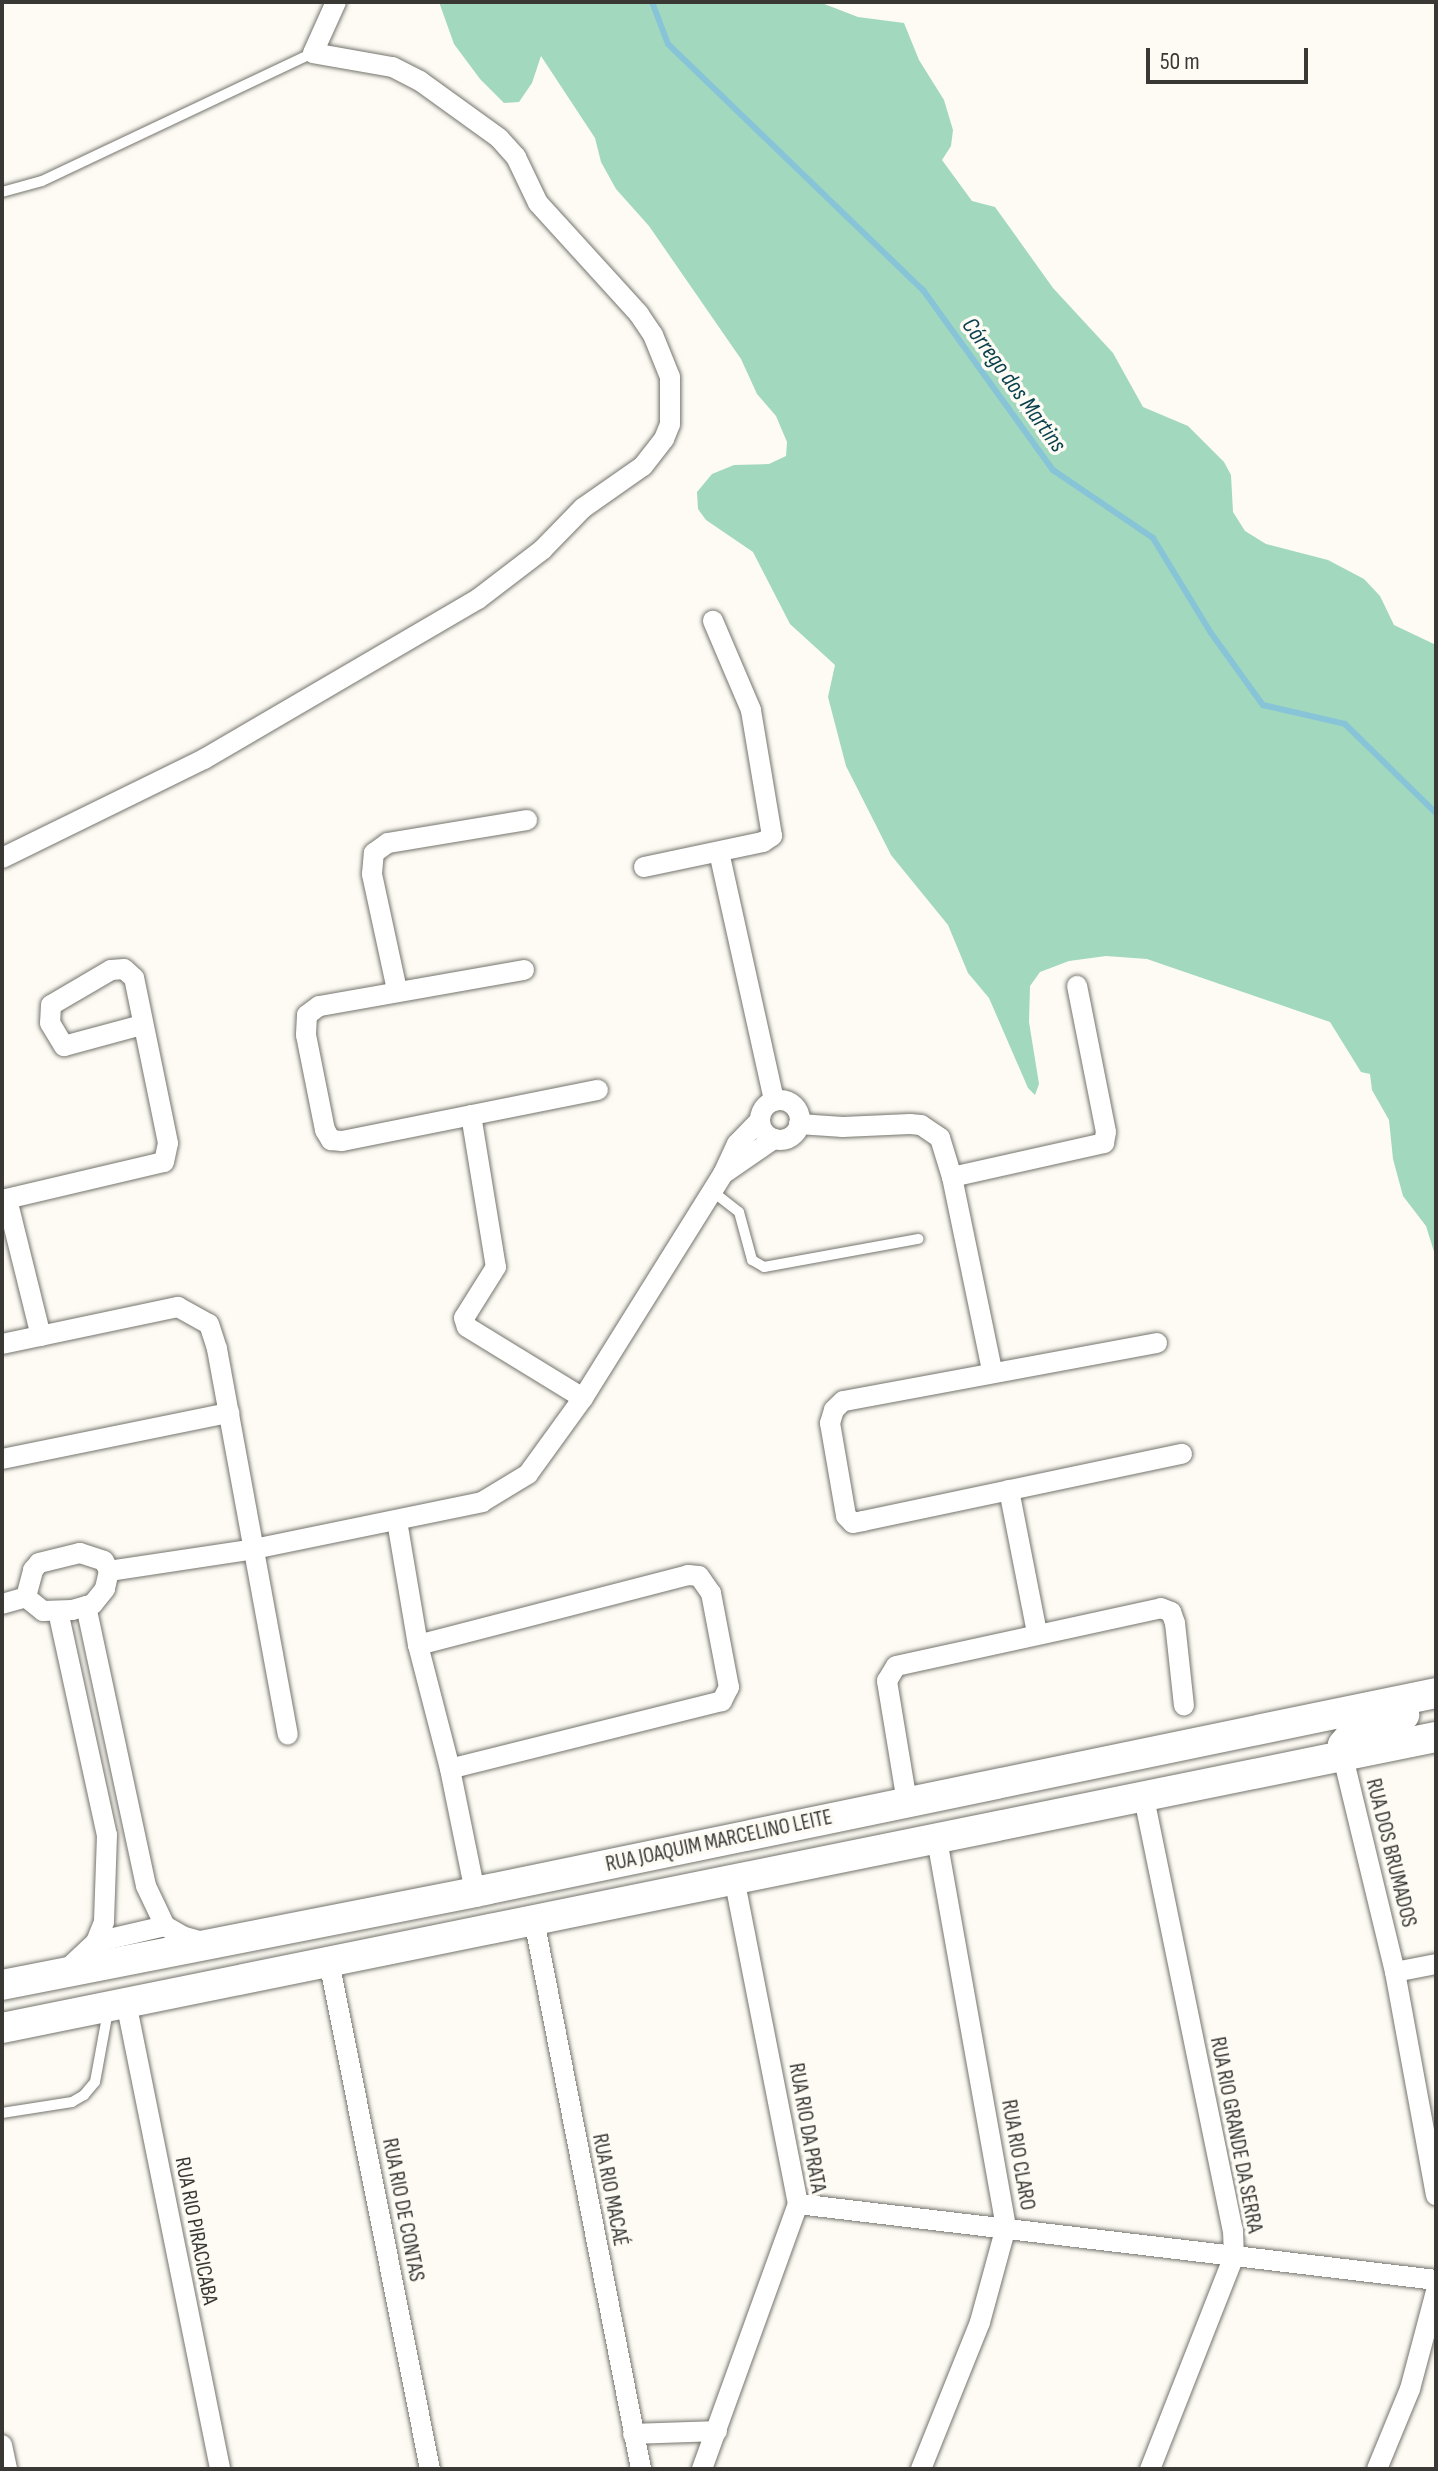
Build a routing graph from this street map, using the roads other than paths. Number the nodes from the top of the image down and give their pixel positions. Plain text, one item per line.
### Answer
1 (336, 2) edge
2 (313, 53) junction
3 (2, 192) edge
4 (713, 621) dead end
5 (527, 820) dead end
6 (719, 852) junction
7 (2, 858) edge
8 (644, 867) dead end
9 (524, 970) dead end
10 (1077, 986) dead end
11 (397, 990) junction
12 (142, 1025) junction
13 (598, 1090) dead end
14 (774, 1101) junction
15 (471, 1115) junction
16 (798, 1117) junction
17 (759, 1121) junction
18 (774, 1139) junction
19 (723, 1174) junction
20 (952, 1177) junction
21 (712, 1191) junction
22 (4, 1200) edge
23 (918, 1239) dead end
24 (41, 1336) junction
25 (1157, 1343) dead end
26 (2, 1344) edge
27 (992, 1371) junction
28 (583, 1398) junction
29 (229, 1413) junction
30 (1182, 1454) dead end
31 (2, 1459) edge
32 (1009, 1490) junction
33 (397, 1521) junction
34 (254, 1549) junction
35 (109, 1571) junction
36 (26, 1597) junction
37 (2, 1604) edge
38 (86, 1606) junction
39 (58, 1611) junction
40 (1037, 1633) junction
41 (418, 1645) junction
42 (1436, 1693) edge
43 (1436, 1702) edge
44 (1184, 1706) dead end
45 (288, 1735) dead end
46 (1436, 1737) edge
47 (1343, 1757) junction
48 (450, 1769) junction
49 (1144, 1798) junction
50 (893, 1805) junction
51 (818, 1819) junction
52 (937, 1840) junction
53 (884, 1849) junction
54 (827, 1861) junction
55 (734, 1879) junction
56 (475, 1892) junction
57 (345, 1918) junction
58 (534, 1920) junction
59 (165, 1926) junction
60 (96, 1942) junction
61 (215, 1945) junction
62 (329, 1961) junction
63 (1436, 1964) edge
64 (1395, 1972) junction
65 (64, 1973) junction
66 (2, 1985) edge
67 (170, 1993) junction
68 (2, 2004) edge
69 (117, 2004) junction
70 (2, 2028) edge
71 (2, 2113) edge
72 (1436, 2195) edge
73 (798, 2204) junction
74 (1006, 2227) junction
75 (1234, 2256) junction
76 (1436, 2280) edge
77 (1436, 2291) edge
78 (717, 2431) junction
79 (633, 2434) junction
80 (2, 2445) edge
81 (7, 2469) edge
82 (220, 2469) edge
83 (430, 2469) edge
84 (641, 2469) edge
85 (702, 2469) edge
86 (921, 2469) edge
87 (1150, 2469) edge
88 (1377, 2469) edge

1 - 2 street
2 - 3 lane
2 - 7 street
4 - 6 street
5 - 11 street
6 - 8 street
6 - 14 street
9 - 11 street
10 - 20 street
11 - 15 street
12 - 12 street
12 - 22 street
13 - 15 street
14 - 16 street
14 - 17 street
15 - 28 street
16 - 18 street
16 - 20 street
17 - 18 street
17 - 19 street
18 - 19 street
19 - 21 street
20 - 27 street
21 - 23 lane
21 - 28 street
22 - 24 street
24 - 26 street
24 - 29 street
25 - 27 street
27 - 32 street
28 - 33 street
29 - 31 street
29 - 34 street
30 - 32 street
32 - 40 street
33 - 34 street
33 - 41 street
34 - 35 street
34 - 45 street
35 - 36 street
35 - 38 street
36 - 37 street
36 - 39 street
38 - 39 street
38 - 59 street
39 - 60 street
40 - 44 street
40 - 50 street
41 - 48 street
41 - 48 street
42 - 50 main road, RUA JOAQUIM MARCELINO LEITE
43 - 47 main road
46 - 47 main road, RUA JOAQUIM MARCELINO LEITE
47 - 49 main road, RUA JOAQUIM MARCELINO LEITE
47 - 64 street, RUA DOS BRUMADOS
48 - 56 street
49 - 52 main road, RUA JOAQUIM MARCELINO LEITE
49 - 75 street, RUA RIO GRANDE DA SERRA
50 - 51 main road, RUA JOAQUIM MARCELINO LEITE
50 - 53 main road
51 - 54 main road
51 - 56 main road, RUA JOAQUIM MARCELINO LEITE
52 - 53 main road, RUA JOAQUIM MARCELINO LEITE
52 - 74 street, RUA RIO CLARO
53 - 54 main road, RUA JOAQUIM MARCELINO LEITE
54 - 55 main road, RUA JOAQUIM MARCELINO LEITE
55 - 58 main road, RUA JOAQUIM MARCELINO LEITE
55 - 73 street, RUA RIO DA PRATA
56 - 57 main road, RUA JOAQUIM MARCELINO LEITE
57 - 61 main road, RUA JOAQUIM MARCELINO LEITE
57 - 67 main road
58 - 62 main road, RUA JOAQUIM MARCELINO LEITE
58 - 79 street, RUA RIO MACAÉ
59 - 60 street
59 - 61 street
60 - 65 street
61 - 65 main road, RUA JOAQUIM MARCELINO LEITE
62 - 67 main road, RUA JOAQUIM MARCELINO LEITE
62 - 83 street, RUA RIO DE CONTAS
63 - 64 street
64 - 72 street, RUA DOS BRUMADOS
65 - 66 main road, RUA JOAQUIM MARCELINO LEITE
65 - 68 main road
67 - 69 main road, RUA JOAQUIM MARCELINO LEITE
69 - 70 main road, RUA JOAQUIM MARCELINO LEITE
69 - 71 lane
69 - 82 street, RUA RIO PIRACICABA
73 - 74 street
73 - 78 street, RUA RIO DA PRATA
74 - 75 street
74 - 86 street, RUA RIO CLARO
75 - 76 street
75 - 87 street, RUA RIO GRANDE DA SERRA
77 - 88 street
78 - 79 street
78 - 85 street, RUA RIO DA PRATA
79 - 84 street, RUA RIO MACAÉ
80 - 81 street

